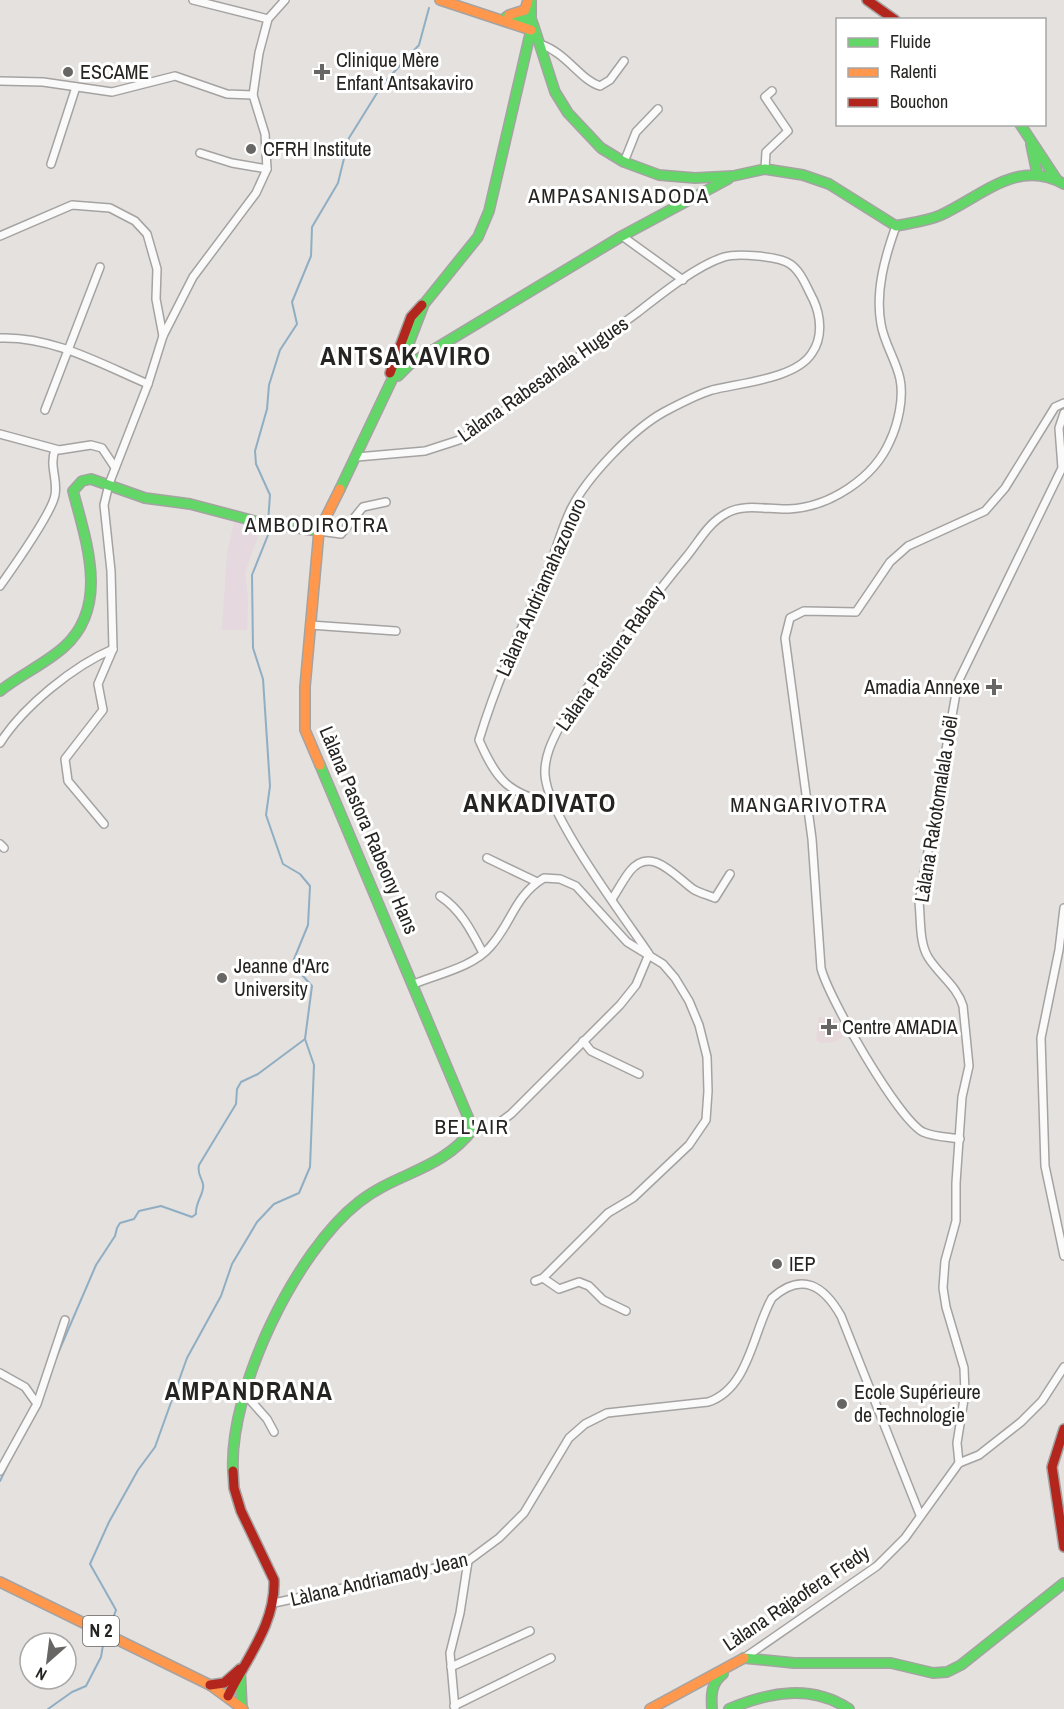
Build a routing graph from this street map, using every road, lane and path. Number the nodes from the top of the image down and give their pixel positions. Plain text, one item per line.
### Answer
1 (193, 0) edge
2 (285, 0) edge
3 (440, 0) edge
4 (530, 0) edge
5 (867, 0) edge
6 (477, 12) junction
7 (496, 16) junction
8 (891, 18) edge
9 (268, 20) junction
10 (532, 26) junction
11 (528, 44) junction
12 (540, 44) junction
13 (624, 61) dead end
14 (0, 81) edge
15 (76, 87) junction
16 (772, 91) dead end
17 (253, 95) junction
18 (658, 109) dead end
19 (1021, 126) edge
20 (1029, 141) junction
21 (200, 153) dead end
22 (624, 162) junction
23 (51, 165) dead end
24 (267, 169) junction
25 (765, 169) junction
26 (1025, 173) junction
27 (1037, 173) junction
28 (733, 176) junction
29 (695, 178) junction
30 (1060, 182) edge
31 (700, 194) junction
32 (896, 226) junction
33 (0, 236) edge
34 (622, 237) junction
35 (100, 267) dead end
36 (683, 280) junction
37 (163, 336) junction
38 (0, 338) edge
39 (404, 344) junction
40 (68, 351) junction
41 (423, 356) junction
42 (148, 384) junction
43 (385, 395) junction
44 (1064, 403) edge
45 (45, 410) dead end
46 (1064, 413) edge
47 (0, 434) edge
48 (55, 450) junction
49 (357, 457) junction
50 (114, 466) junction
51 (109, 484) junction
52 (386, 502) dead end
53 (319, 531) junction
54 (0, 586) edge
55 (310, 625) junction
56 (396, 631) dead end
57 (112, 649) junction
58 (0, 691) edge
59 (0, 743) edge
60 (552, 804) junction
61 (104, 824) dead end
62 (487, 858) dead end
63 (730, 874) dead end
64 (537, 882) junction
65 (440, 896) dead end
66 (612, 899) junction
67 (1064, 908) edge
68 (483, 953) junction
69 (649, 954) junction
70 (414, 984) junction
71 (583, 1041) junction
72 (639, 1074) dead end
73 (473, 1129) junction
74 (960, 1139) junction
75 (1064, 1256) edge
76 (543, 1278) junction
77 (535, 1281) dead end
78 (626, 1311) dead end
79 (65, 1320) dead end
80 (1064, 1367) edge
81 (0, 1373) edge
82 (243, 1392) junction
83 (37, 1404) junction
84 (1064, 1430) edge
85 (273, 1432) dead end
86 (959, 1463) junction
87 (0, 1471) edge
88 (920, 1515) junction
89 (1064, 1547) edge
90 (468, 1561) junction
91 (0, 1582) edge
92 (1064, 1583) edge
93 (274, 1604) junction
94 (530, 1631) dead end
95 (551, 1658) dead end
96 (744, 1658) junction
97 (451, 1667) junction
98 (240, 1670) junction
99 (708, 1677) junction
100 (210, 1685) junction
101 (228, 1696) junction
102 (454, 1708) edge
103 (243, 1709) edge
104 (650, 1709) edge
105 (711, 1709) edge
106 (729, 1709) edge
107 (849, 1709) edge

1 - 9 street
2 - 9 street
3 - 6 main road
4 - 7 main road
4 - 10 main road
5 - 8 main road
6 - 7 main road
6 - 10 main road
7 - 10 main road
9 - 17 street
10 - 11 main road
10 - 12 main road
11 - 12 main road
11 - 39 main road
12 - 13 street
12 - 22 main road
14 - 15 street
15 - 17 street
15 - 23 street
16 - 25 street
17 - 24 street
18 - 22 street
19 - 20 main road
20 - 26 main road
20 - 27 main road
20 - 30 main road
21 - 24 street
22 - 29 main road
24 - 37 street
25 - 28 main road
25 - 32 main road
26 - 27 main road
26 - 32 main road
27 - 30 main road
28 - 29 main road
28 - 31 main road
29 - 31 main road
31 - 34 main road
32 - 60 street, Làlana Pasitora Rabary
33 - 37 street
34 - 36 street
34 - 41 main road
35 - 40 street
36 - 49 street, Làlana Rabesahala Hugues
36 - 60 street, Làlana Andriamahazonoro
37 - 42 street
38 - 40 street
39 - 41 main road
39 - 43 main road
40 - 42 street
40 - 45 street
41 - 43 main road
42 - 50 street
43 - 49 main road
44 - 74 street
46 - 74 street, Làlana Rakotomalala Joël
47 - 48 street
48 - 50 street
48 - 54 street
49 - 53 main road
50 - 51 street
51 - 53 main road
51 - 57 street
51 - 58 main road
52 - 53 street
53 - 55 main road, Làlana Pastora Rabeony Hans
55 - 56 street
55 - 70 main road, Làlana Pastora Rabeony Hans
57 - 59 street
57 - 61 street
60 - 66 street, Làlana Pasitora Rabary
62 - 64 street
63 - 66 street
64 - 68 street
64 - 69 street
65 - 68 street
66 - 69 street, Làlana Pasitora Rabary
67 - 75 street
68 - 70 street
69 - 71 street
69 - 76 street
70 - 73 main road, Làlana Pastora Rabeony Hans
71 - 72 street
71 - 73 street
73 - 82 main road
74 - 86 street, Làlana Rakotomalala Joël
76 - 77 street
76 - 78 street
79 - 83 street
80 - 86 street
81 - 83 street
82 - 85 street
82 - 93 main road
83 - 87 street
84 - 89 main road
86 - 88 street, Làlana Rajaofera Fredy
88 - 90 street, Làlana Andriamady Jean
88 - 96 street, Làlana Rajaofera Fredy
90 - 93 street, Làlana Andriamady Jean
90 - 97 street
91 - 100 main road, N 2
92 - 96 main road
93 - 98 main road
94 - 97 street
95 - 102 street
96 - 99 main road, Làlana Rajaofera Fredy
96 - 105 main road
97 - 102 street
98 - 100 main road
98 - 101 main road
98 - 103 main road
99 - 104 main road, Làlana Rajaofera Fredy
99 - 105 main road
100 - 101 main road, N 2
101 - 103 main road, N 2
106 - 107 main road

